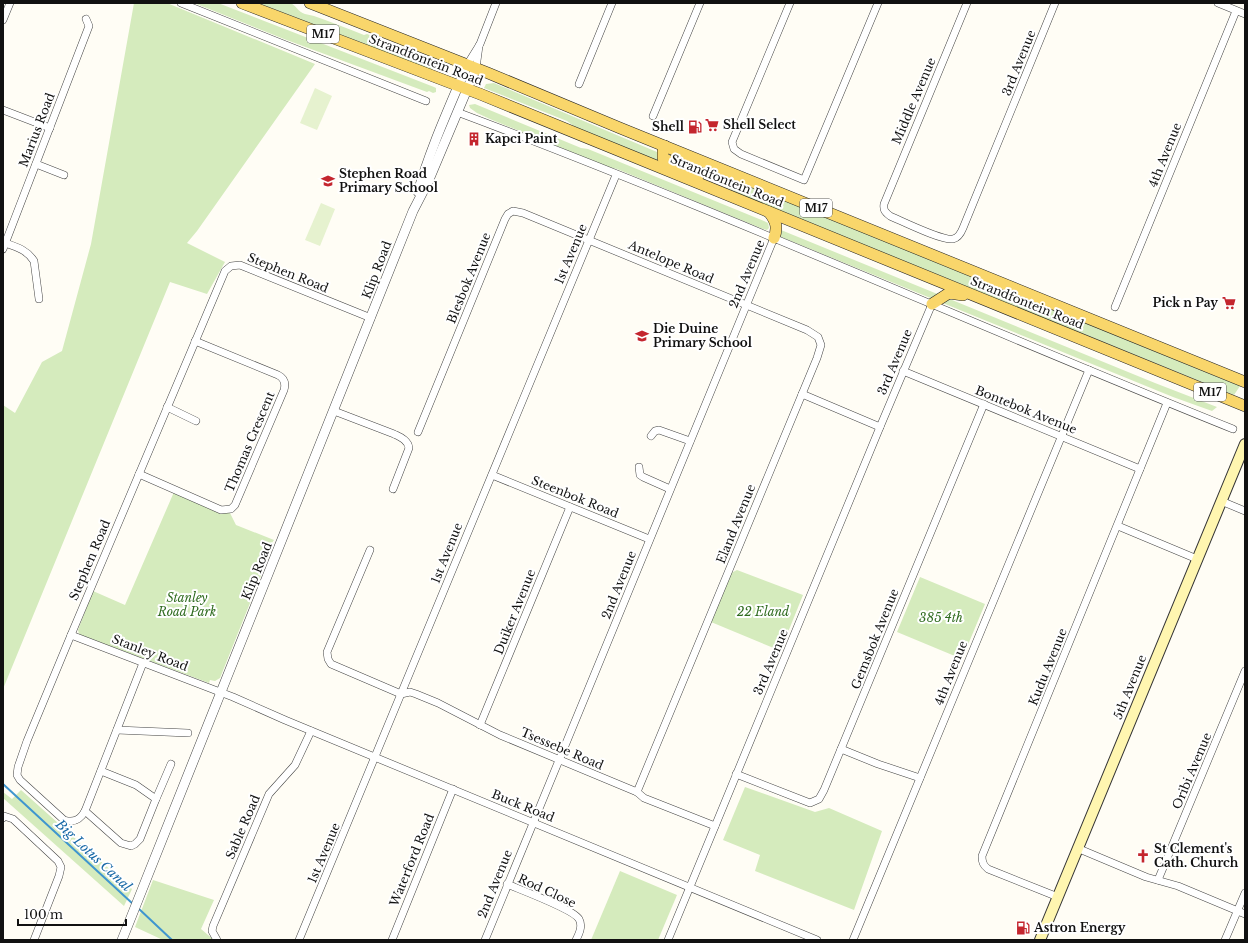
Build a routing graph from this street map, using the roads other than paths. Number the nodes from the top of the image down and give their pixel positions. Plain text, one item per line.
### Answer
1 (10, 3) edge
2 (181, 3) edge
3 (242, 3) edge
4 (310, 3) edge
5 (496, 3) edge
6 (612, 3) edge
7 (700, 3) edge
8 (790, 3) edge
9 (878, 3) edge
10 (967, 3) edge
11 (1055, 3) edge
12 (1218, 3) edge
13 (1236, 11) junction
14 (1245, 14) edge
15 (86, 19) dead end
16 (3, 20) edge
17 (471, 66) junction
18 (579, 84) dead end
19 (462, 88) junction
20 (426, 101) dead end
21 (3, 110) edge
22 (457, 112) junction
23 (653, 116) dead end
24 (50, 128) junction
25 (441, 139) junction
26 (665, 146) junction
27 (36, 164) junction
28 (64, 175) dead end
29 (616, 175) junction
30 (757, 207) junction
31 (769, 212) junction
32 (774, 238) junction
33 (588, 239) junction
34 (954, 239) joint
35 (4, 246) edge
36 (977, 297) junction
37 (39, 298) dead end
38 (932, 304) junction
39 (746, 305) junction
40 (1115, 308) dead end
41 (371, 318) junction
42 (195, 341) junction
43 (1089, 370) junction
44 (903, 371) junction
45 (1245, 382) edge
46 (802, 394) junction
47 (1167, 402) junction
48 (984, 404) junction
49 (1245, 406) edge
50 (167, 407) junction
51 (334, 411) junction
52 (196, 421) dead end
53 (880, 427) junction
54 (1233, 429) dead end
55 (418, 432) dead end
56 (651, 436) dead end
57 (1061, 436) junction
58 (690, 441) junction
59 (1245, 444) edge
60 (639, 467) dead end
61 (1140, 469) junction
62 (139, 474) junction
63 (492, 475) junction
64 (393, 489) dead end
65 (670, 489) junction
66 (1221, 501) junction
67 (570, 507) junction
68 (1245, 511) edge
69 (1118, 526) junction
70 (649, 539) junction
71 (370, 550) dead end
72 (1197, 559) junction
73 (71, 635) junction
74 (144, 663) junction
75 (1245, 671) edge
76 (222, 693) junction
77 (401, 694) junction
78 (480, 725) junction
79 (117, 730) junction
80 (311, 731) junction
81 (188, 733) dead end
82 (841, 749) junction
83 (375, 757) junction
84 (559, 759) junction
85 (171, 764) dead end
86 (101, 771) junction
87 (736, 774) junction
88 (920, 778) junction
89 (453, 789) junction
90 (637, 792) junction
91 (156, 799) junction
92 (85, 811) junction
93 (3, 818) edge
94 (532, 822) junction
95 (715, 826) junction
96 (1077, 848) junction
97 (1158, 880) junction
98 (507, 884) junction
99 (690, 887) junction
100 (1245, 893) edge
101 (1058, 897) junction
102 (1238, 910) junction
103 (1245, 914) edge
104 (34, 940) edge
105 (122, 940) edge
106 (217, 940) edge
107 (299, 940) edge
108 (392, 940) edge
109 (485, 940) edge
110 (576, 940) edge
111 (668, 940) edge
112 (817, 940) edge
113 (853, 940) edge
114 (1040, 940) edge
115 (1225, 940) edge

1 - 16 street
2 - 20 street
3 - 19 main road, Strandfontein Road / M17
4 - 17 main road, Strandfontein Road / M17
5 - 17 street
6 - 18 street
7 - 23 street
8 - 9 street
10 - 34 street, Middle Avenue
11 - 34 street, 3rd Avenue
12 - 13 street
13 - 14 street
13 - 40 street, 4th Avenue
15 - 24 street, Marius Road
17 - 19 street, Klip Road
17 - 26 main road, Strandfontein Road / M17
19 - 22 street, Klip Road
19 - 25 street, Klip Road
19 - 30 main road, Strandfontein Road / M17
21 - 24 street
22 - 25 street, Klip Road
22 - 29 street
24 - 27 street, Marius Road
25 - 41 street, Klip Road
26 - 30 main road
26 - 45 main road, Strandfontein Road / M17
27 - 28 street
27 - 35 street, Marius Road
29 - 32 street
29 - 33 street, 1st Avenue
30 - 31 main road, Strandfontein Road / M17
31 - 32 main road
31 - 36 main road, Strandfontein Road / M17
32 - 38 street
32 - 39 street, 2nd Avenue
33 - 39 street, Antelope Road
33 - 55 street, Blesbok Avenue
33 - 63 street, 1st Avenue
35 - 37 street
36 - 38 main road
36 - 49 main road, Strandfontein Road / M17
38 - 43 street
38 - 44 street, 3rd Avenue
39 - 46 street, Eland Avenue
39 - 58 street, 2nd Avenue
41 - 42 street, Stephen Road
41 - 51 street, Klip Road
42 - 50 street, Stephen Road
42 - 62 street, Thomas Crescent
43 - 47 street
43 - 57 street, 4th Avenue
44 - 48 street, Bontebok Avenue
44 - 53 street, 3rd Avenue
46 - 53 street
46 - 90 street, Eland Avenue
47 - 54 street
47 - 61 street, Kudu Avenue
48 - 57 street, Bontebok Avenue
48 - 82 street, Gemsbok Avenue
50 - 52 street
50 - 62 street, Stephen Road
51 - 64 street
51 - 76 street, Klip Road
53 - 87 street, 3rd Avenue
56 - 58 street
57 - 61 street, Bontebok Avenue
57 - 88 street, 4th Avenue
58 - 65 street, 2nd Avenue
59 - 66 main road, 5th Avenue
60 - 65 street
61 - 69 street, Kudu Avenue
62 - 73 street, Stephen Road
63 - 67 street, Steenbok Road
63 - 77 street, 1st Avenue
65 - 70 street, 2nd Avenue
66 - 68 street
66 - 72 main road, 5th Avenue
67 - 70 street, Steenbok Road
67 - 78 street, Duiker Avenue
69 - 72 street
69 - 101 street, Kudu Avenue
70 - 84 street, 2nd Avenue
71 - 77 street
72 - 96 main road, 5th Avenue
73 - 74 street, Stanley Road
73 - 92 street, Stephen Road
74 - 76 street, Stanley Road
74 - 79 street
75 - 97 street, Oribi Avenue
76 - 80 street, Buck Road
76 - 105 street, Klip Road
77 - 78 street, Tsessebe Road
77 - 83 street, 1st Avenue
78 - 84 street, Tsessebe Road
79 - 81 street
79 - 86 street
80 - 83 street, Buck Road
80 - 106 street, Sable Road
82 - 87 street, Gemsbok Avenue
82 - 88 street
83 - 89 street, Buck Road
83 - 107 street, 1st Avenue
84 - 90 street, Tsessebe Road
84 - 94 street, 2nd Avenue
85 - 91 street
86 - 91 street
86 - 92 street
87 - 95 street, 3rd Avenue
88 - 113 street, 4th Avenue
89 - 94 street, Buck Road
89 - 108 street, Waterford Road
90 - 95 street, Tsessebe Road
91 - 92 street
93 - 104 street
94 - 98 street, 2nd Avenue
94 - 99 street, Buck Road
95 - 99 street, 3rd Avenue
96 - 97 street
96 - 101 main road, 5th Avenue
97 - 102 street
98 - 109 street, 2nd Avenue
98 - 110 street, Rod Close
99 - 111 street, 3rd Avenue
99 - 112 street, Buck Road
100 - 102 street
101 - 114 main road, 5th Avenue
102 - 103 street
102 - 115 street

